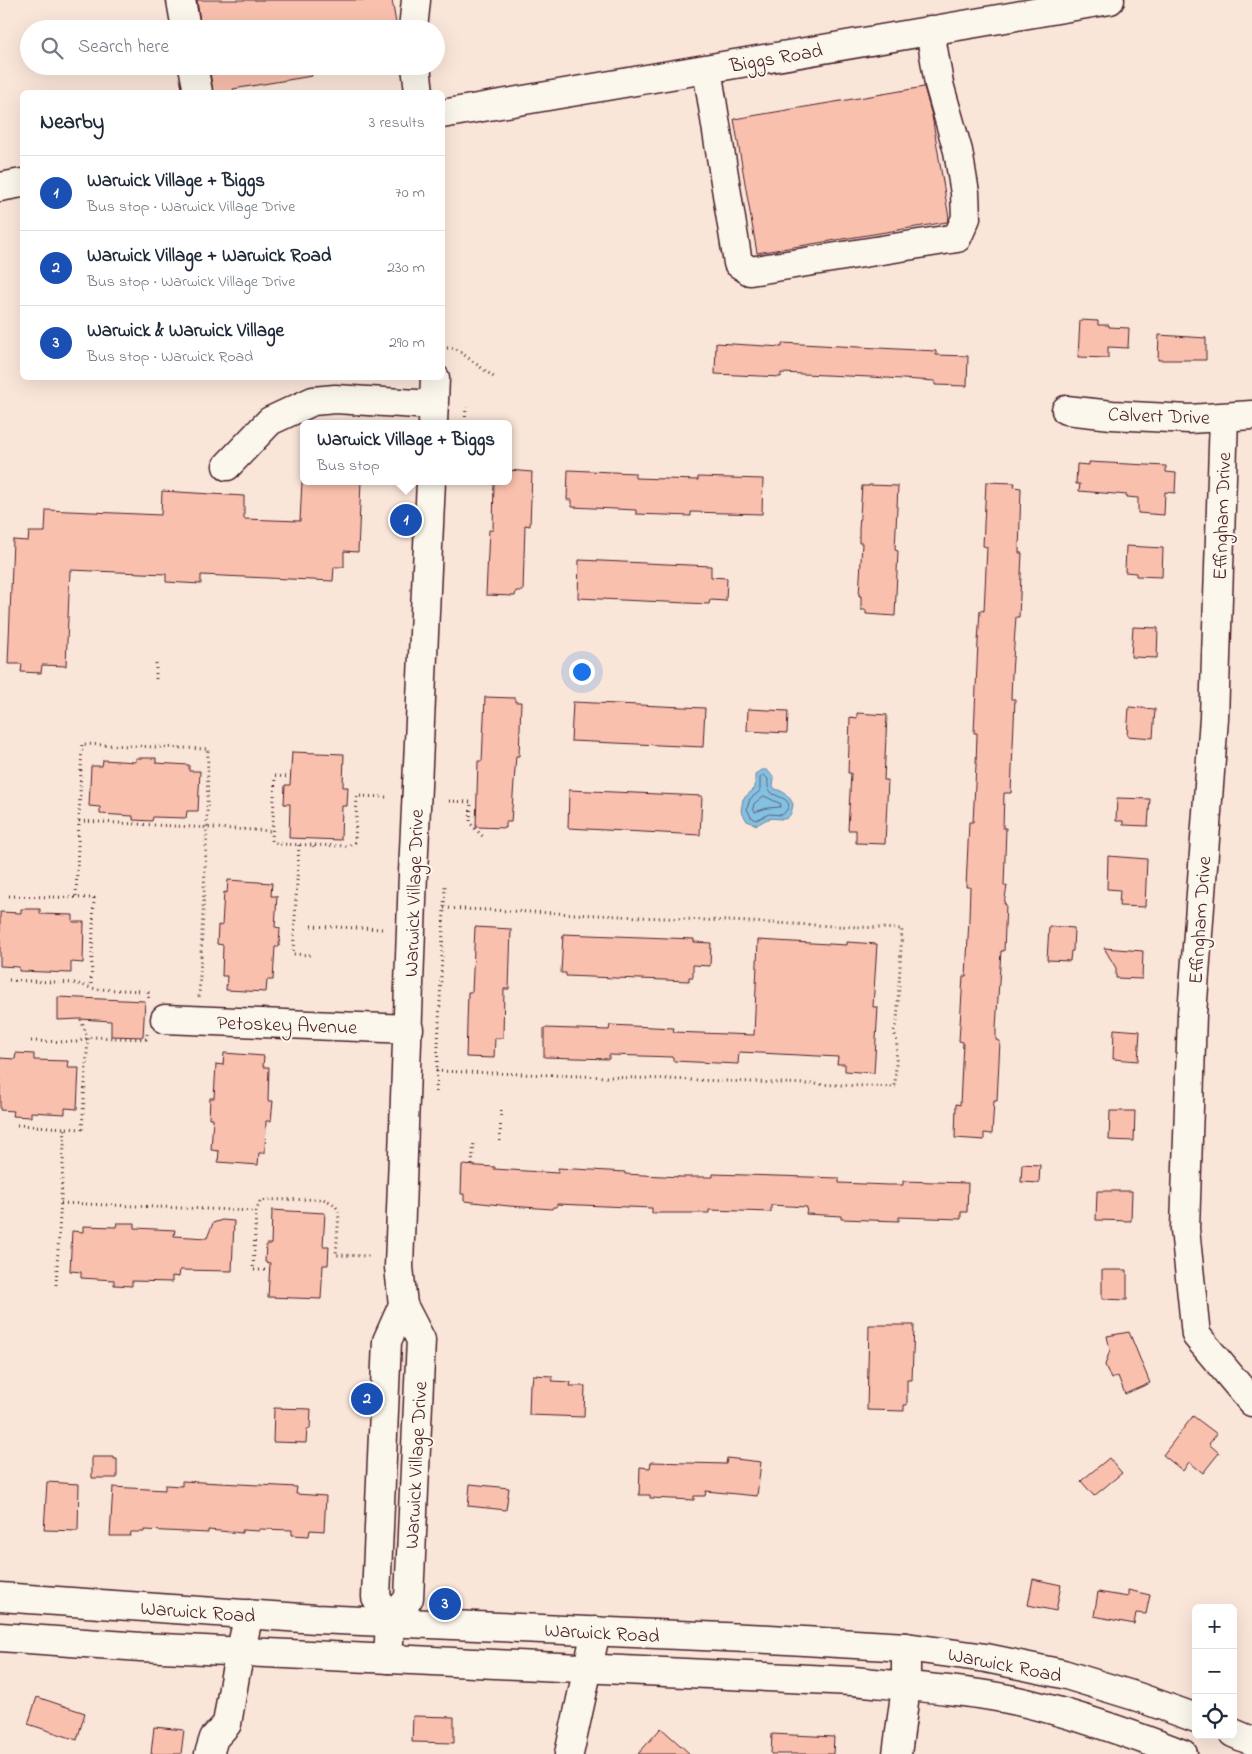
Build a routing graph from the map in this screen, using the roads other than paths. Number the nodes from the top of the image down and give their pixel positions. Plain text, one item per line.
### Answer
1 (181, 0) edge
2 (416, 0) edge
3 (1110, 0) edge
4 (973, 12) edge
5 (184, 20) edge
6 (414, 20) edge
7 (930, 30) junction
8 (707, 69) junction
9 (195, 75) edge
10 (417, 75) edge
11 (198, 90) edge
12 (419, 90) edge
13 (445, 113) edge
14 (20, 183) edge
15 (0, 187) edge
16 (435, 380) edge
17 (1066, 410) dead end
18 (434, 414) edge
19 (1252, 415) edge
20 (1224, 417) junction
21 (227, 466) dead end
22 (431, 485) edge
23 (153, 1018) road end
24 (408, 1030) junction
25 (1252, 1402) edge
26 (0, 1597) edge
27 (249, 1614) junction
28 (390, 1622) junction
29 (596, 1631) junction
30 (0, 1637) edge
31 (906, 1647) junction
32 (240, 1652) junction
33 (388, 1659) junction
34 (588, 1669) junction
35 (906, 1686) junction
36 (1192, 1717) edge
37 (228, 1724) junction
38 (1237, 1735) edge
39 (1252, 1741) edge
40 (209, 1754) edge
41 (229, 1754) edge
42 (570, 1754) edge
43 (897, 1754) edge
44 (1182, 1754) edge

1 - 5 street
2 - 6 street
3 - 4 street, Biggs Road
4 - 7 street, Biggs Road
7 - 8 street, Biggs Road
7 - 8 street
8 - 13 street, Biggs Road
9 - 11 street
10 - 12 street
14 - 15 street
16 - 18 street
17 - 20 street, Calvert Drive
18 - 21 street
19 - 20 street, Calvert Drive
20 - 25 street, Effingham Drive
22 - 24 street, Warwick Village Drive
23 - 24 street, Petoskey Avenue
24 - 28 street, Warwick Village Drive
26 - 27 street, Warwick Road
27 - 28 street, Warwick Road
27 - 32 street
28 - 29 street, Warwick Road
28 - 33 street
29 - 31 street, Warwick Road
29 - 34 street
30 - 32 street, Warwick Road
31 - 35 street
31 - 36 street, Warwick Road
32 - 33 street, Warwick Road
32 - 37 street
33 - 34 street, Warwick Road
34 - 35 street, Warwick Road
34 - 42 street
35 - 43 street
35 - 44 street, Warwick Road
37 - 40 street
37 - 41 street
38 - 39 street

